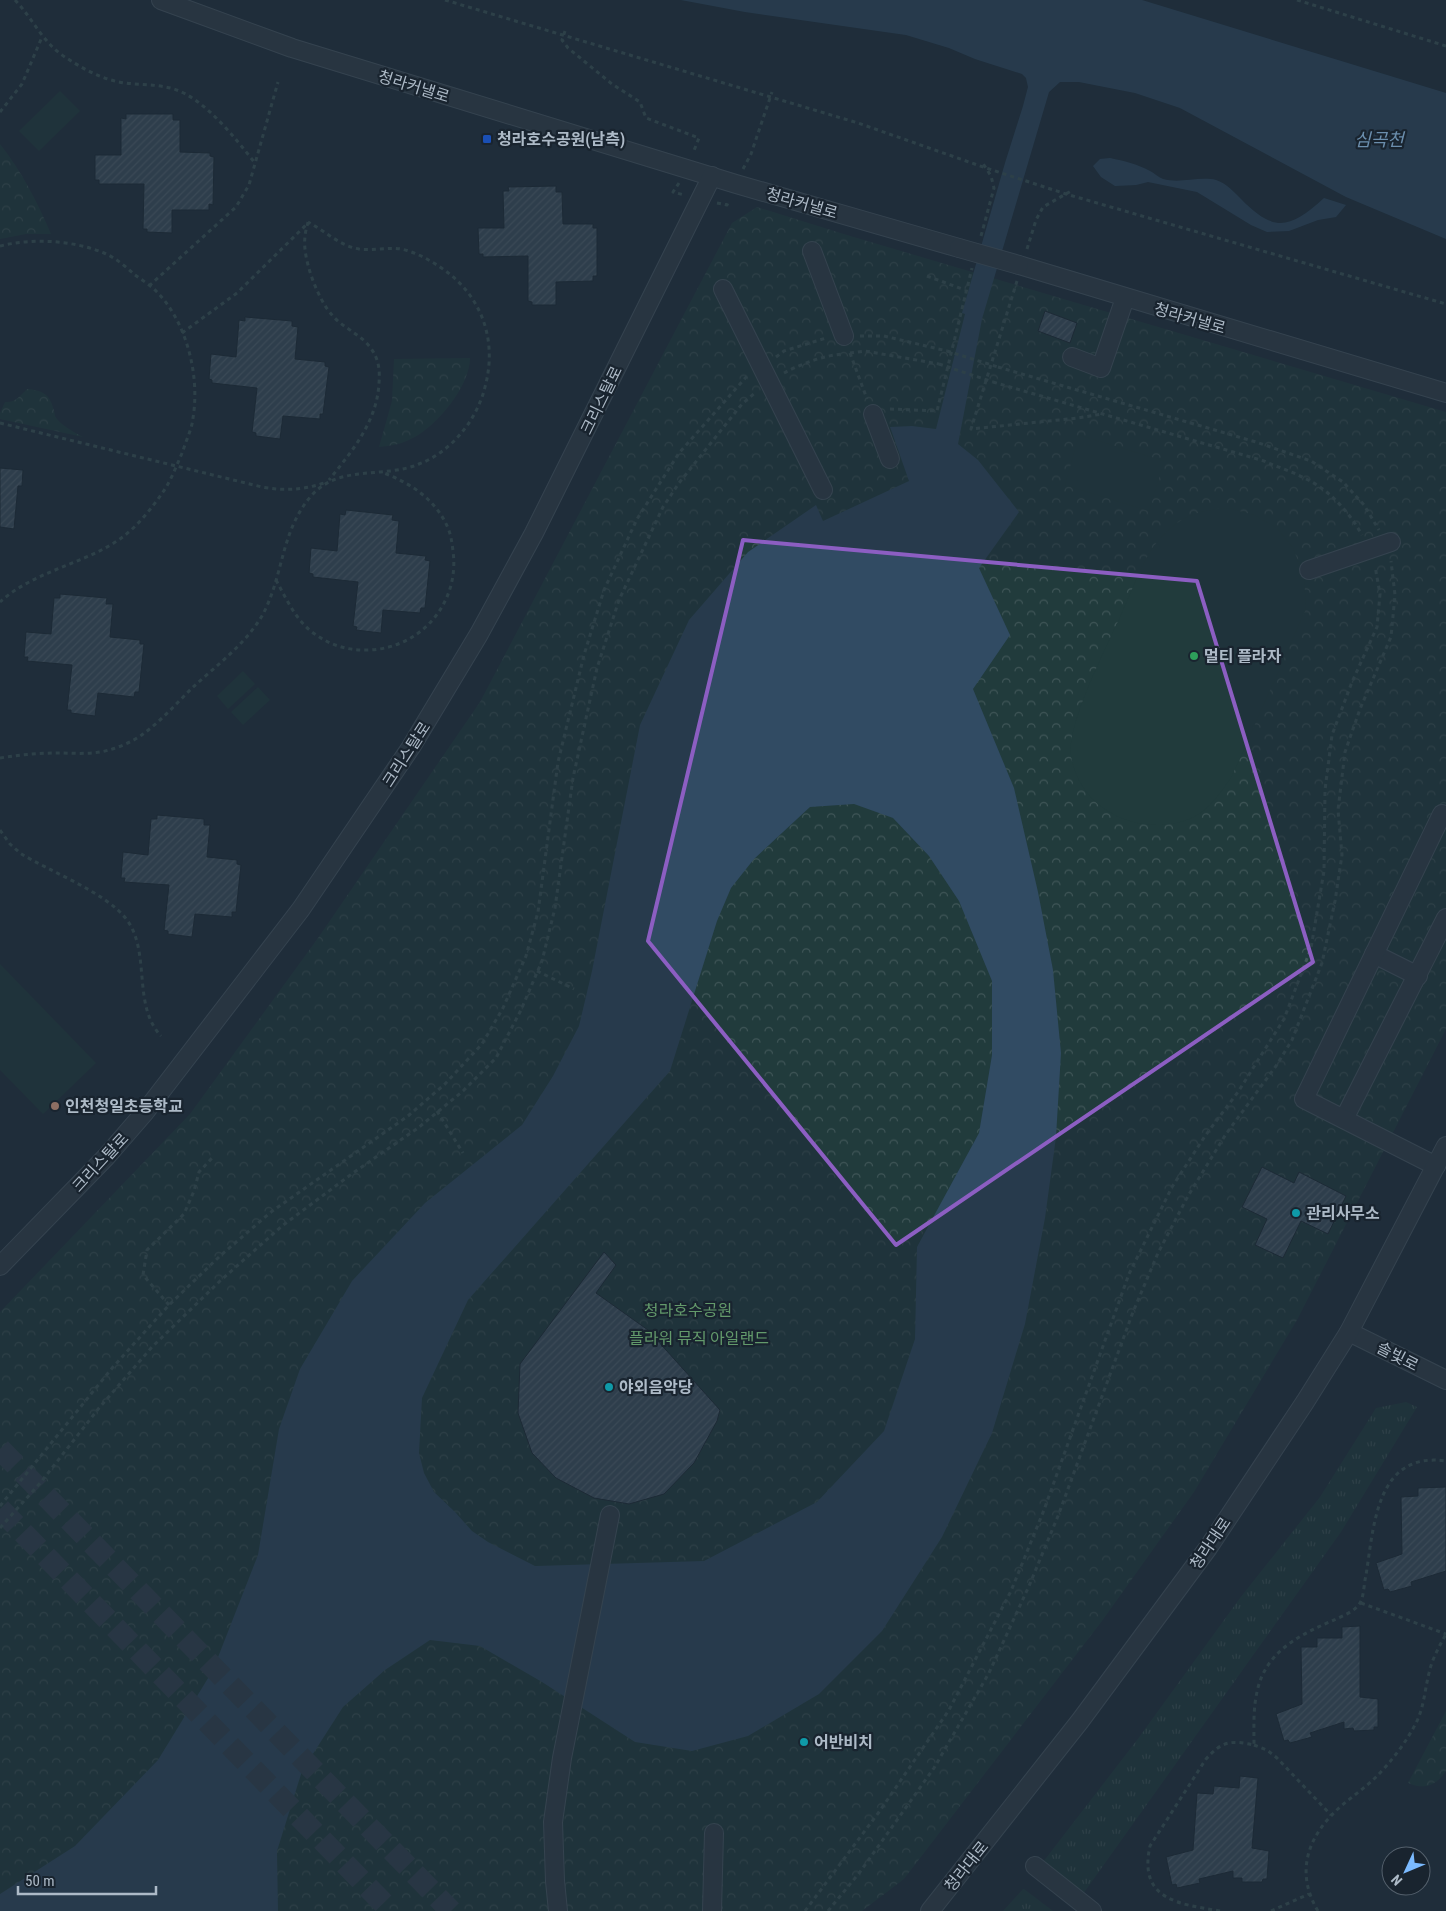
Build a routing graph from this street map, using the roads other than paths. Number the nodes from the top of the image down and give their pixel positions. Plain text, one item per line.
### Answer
1 (161, 0) edge
2 (712, 176) junction
3 (812, 251) dead end
4 (722, 289) dead end
5 (1125, 298) junction
6 (844, 336) road end
7 (1072, 357) dead end
8 (1446, 393) edge
9 (873, 414) road end
10 (890, 459) dead end
11 (822, 490) dead end
12 (1382, 545) road end
13 (1310, 570) dead end
14 (1446, 816) edge
15 (1446, 918) edge
16 (1374, 954) junction
17 (1418, 976) junction
18 (1344, 1119) junction
19 (1446, 1146) edge
20 (1436, 1166) junction
21 (0, 1266) edge
22 (1349, 1332) junction
23 (1446, 1380) edge
24 (610, 1515) dead end
25 (714, 1833) dead end
26 (1035, 1866) dead end
27 (558, 1911) edge
28 (712, 1911) edge
29 (930, 1911) edge
30 (1092, 1911) edge

1 - 2 street, 청라커낼로
2 - 5 street, 청라커낼로, bridge
2 - 21 street, 크리스탈로
3 - 6 street
4 - 11 street
5 - 7 street
5 - 8 street, 청라커낼로
9 - 10 street
12 - 13 street
14 - 16 street
15 - 17 street
16 - 17 street
16 - 18 street
17 - 18 street
18 - 20 street
19 - 20 street, 청라대로
20 - 22 street, 청라대로
22 - 23 street, 솔빛로
22 - 29 street, 청라대로
24 - 27 street
25 - 28 street
26 - 30 street

